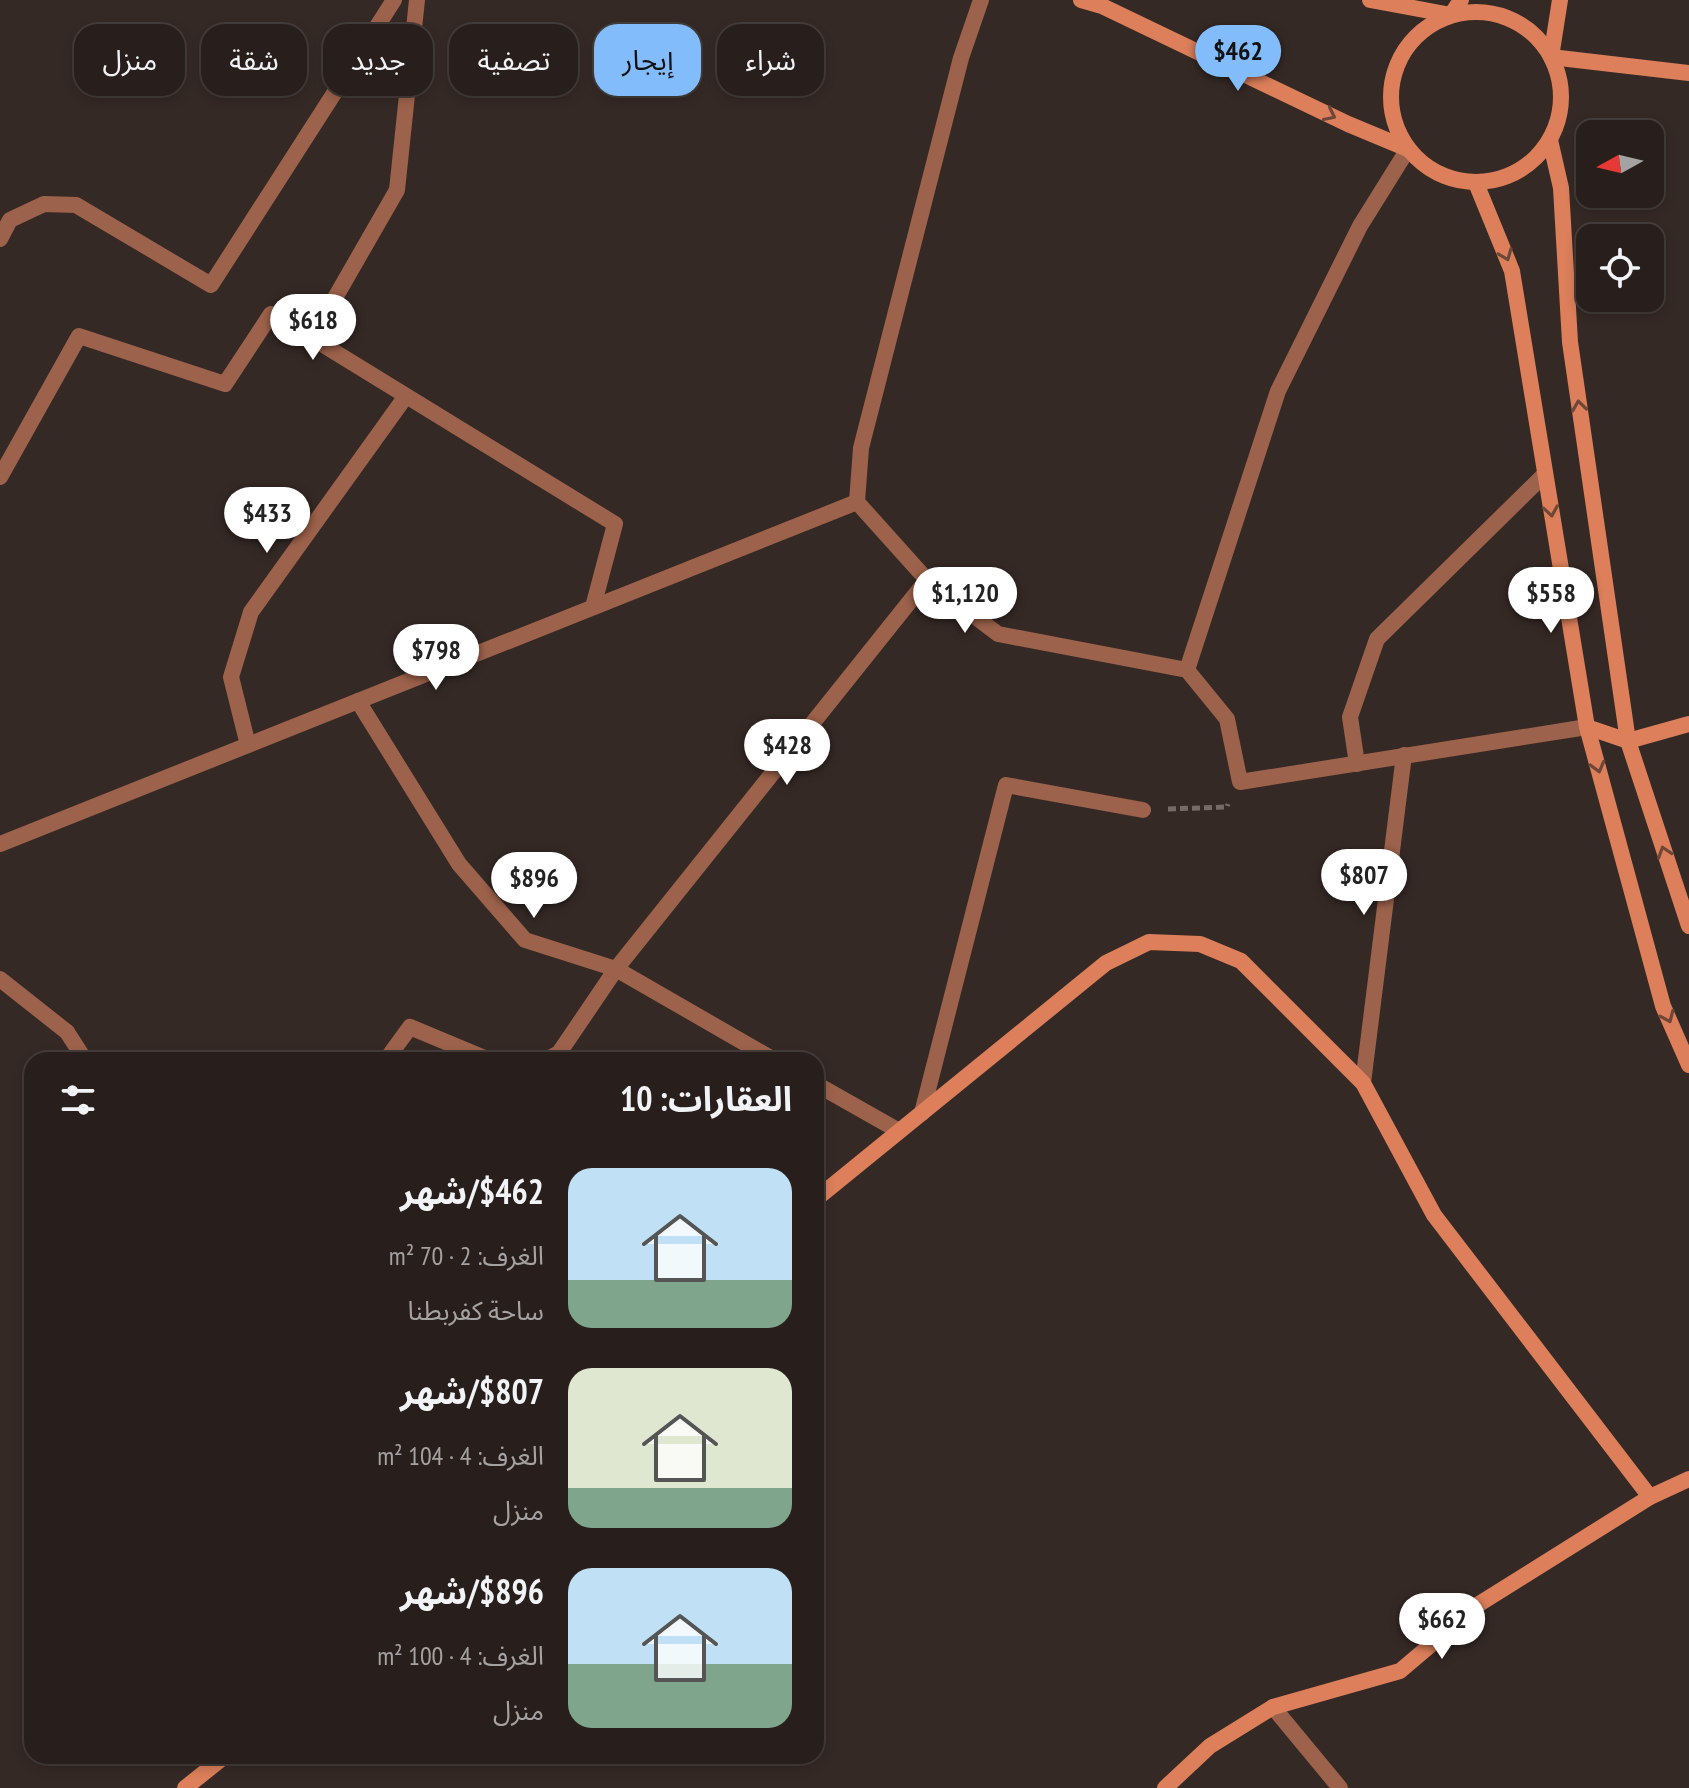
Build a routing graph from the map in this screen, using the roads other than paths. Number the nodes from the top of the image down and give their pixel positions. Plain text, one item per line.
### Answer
1 (394, 0) edge
2 (417, 0) edge
3 (981, 0) edge
4 (1081, 0) edge
5 (1370, 0) edge
6 (1461, 0) edge
7 (1560, 0) edge
8 (1451, 15) junction
9 (1551, 57) junction
10 (1689, 73) edge
11 (1550, 140) junction
12 (1408, 149) junction
13 (1476, 183) junction
14 (0, 239) edge
15 (312, 338) junction
16 (406, 396) junction
17 (1545, 474) junction
18 (0, 477) edge
19 (857, 502) junction
20 (927, 580) junction
21 (593, 607) junction
22 (1187, 670) junction
23 (358, 701) junction
24 (1689, 724) edge
25 (1587, 727) junction
26 (1628, 741) junction
27 (248, 745) junction
28 (1404, 755) junction
29 (1357, 764) junction
30 (1143, 810) road end
31 (0, 844) edge
32 (1689, 926) edge
33 (616, 969) junction
34 (0, 979) edge
35 (80, 1052) edge
36 (392, 1052) edge
37 (470, 1052) edge
38 (560, 1052) edge
39 (760, 1052) edge
40 (1689, 1065) edge
41 (1363, 1083) junction
42 (824, 1089) edge
43 (922, 1113) junction
44 (899, 1131) junction
45 (824, 1192) edge
46 (1689, 1479) edge
47 (1650, 1497) junction
48 (1273, 1707) junction
49 (215, 1764) edge
50 (185, 1788) edge
51 (1165, 1788) edge
52 (1340, 1788) edge

1 - 14 street
2 - 15 street
3 - 19 street
4 -> 12 main road
5 - 8 main road
6 - 8 main road
7 - 9 main road
8 - 9 main road
8 - 12 main road
9 - 10 main road
9 - 11 main road
11 - 13 main road
26 -> 11 main road
12 - 13 main road
12 - 22 street
13 -> 17 main road
15 - 16 street
15 - 18 street
16 - 21 street
16 - 27 street
17 -> 25 main road
17 - 29 street
19 - 20 street
19 - 21 street
20 - 22 street
20 - 33 street
21 - 23 street
22 - 29 street
23 - 27 street
23 - 33 street
24 - 26 main road
25 - 26 main road
25 - 28 street
25 -> 40 main road
32 -> 26 main road
27 - 31 street
28 - 29 street
28 - 41 street
30 - 43 street
33 - 38 street
33 - 39 street
34 - 35 street
36 - 37 street
41 - 43 main road
41 - 47 main road
42 - 44 street
43 - 44 main road
44 - 45 main road
46 - 47 main road
47 - 48 main road
48 - 51 main road
48 - 52 street
49 - 50 main road

